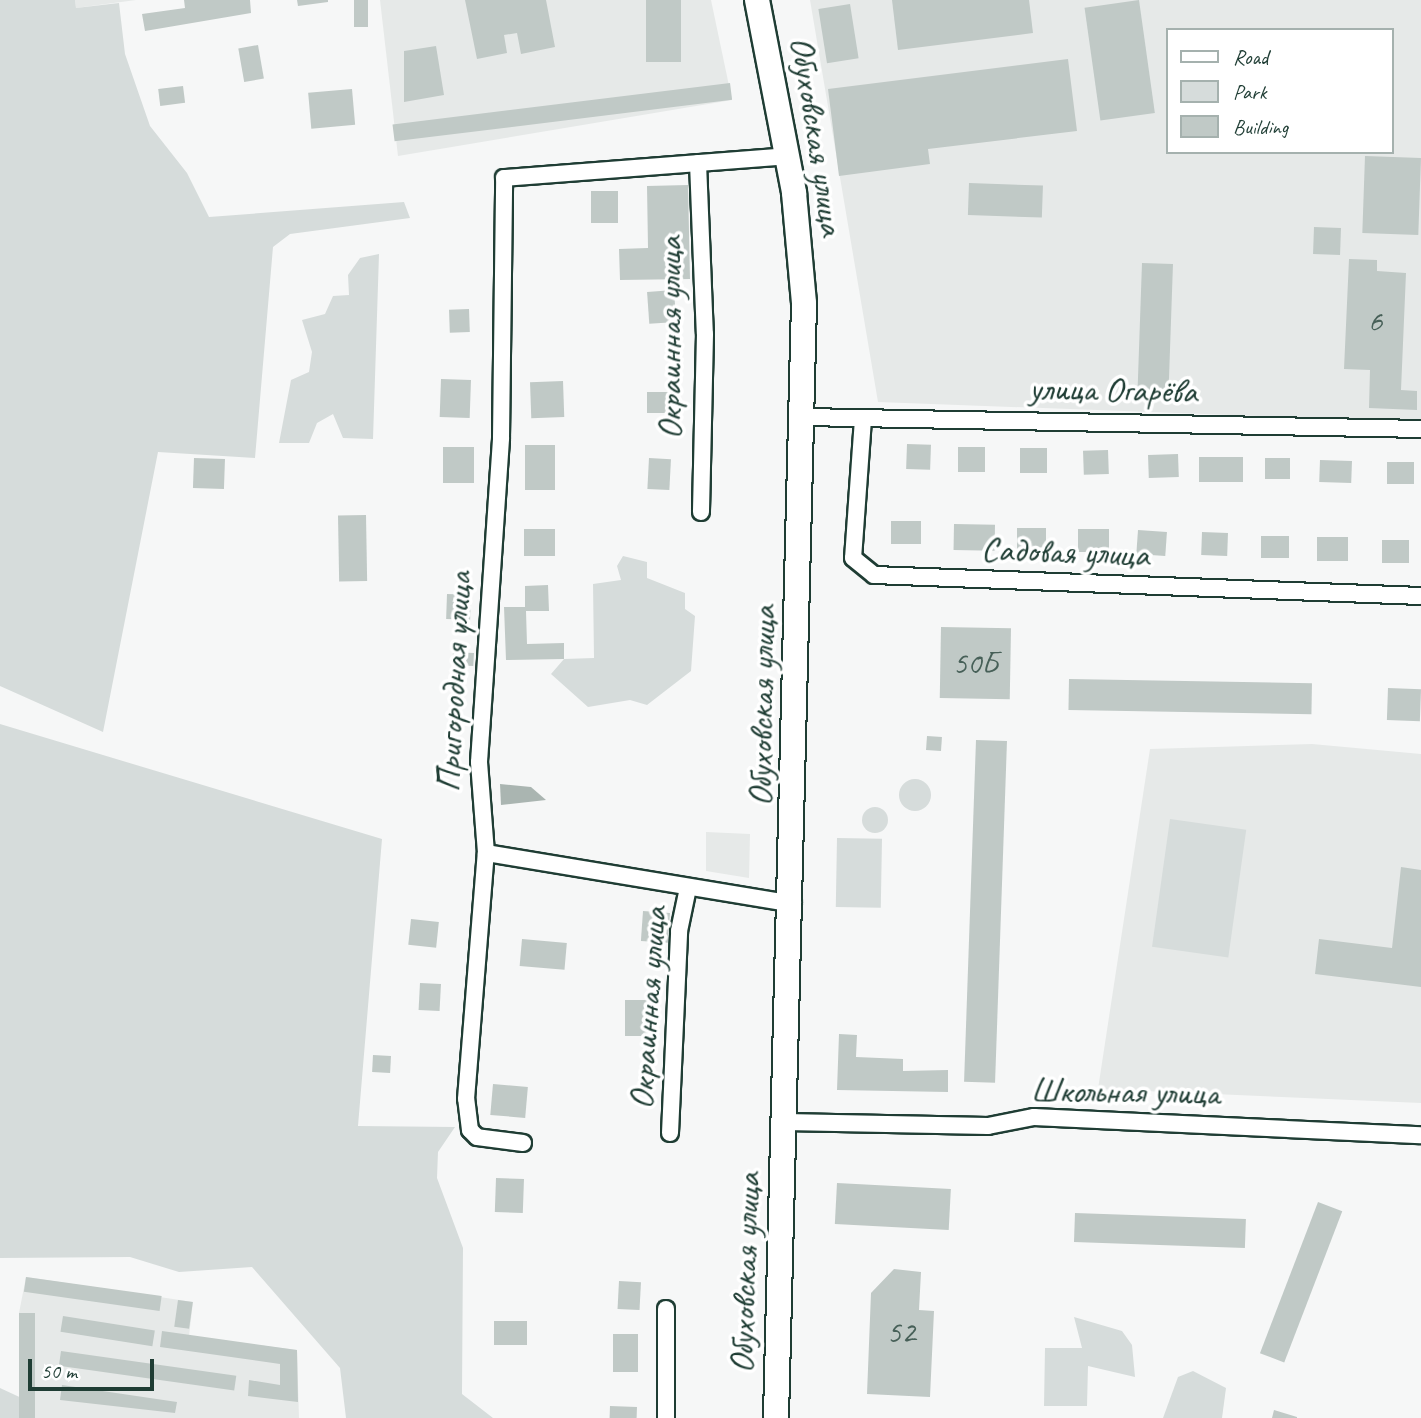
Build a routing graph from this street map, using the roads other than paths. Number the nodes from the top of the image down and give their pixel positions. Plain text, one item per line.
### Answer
1 (757, 0) edge
2 (788, 156) junction
3 (698, 163) junction
4 (804, 416) junction
5 (863, 419) junction
6 (1421, 429) edge
7 (701, 512) dead end
8 (1421, 596) edge
9 (486, 853) junction
10 (688, 888) junction
11 (793, 904) junction
12 (785, 1122) junction
13 (670, 1133) dead end
14 (1421, 1135) edge
15 (523, 1143) dead end
16 (666, 1309) dead end
17 (666, 1418) edge
18 (776, 1418) edge

1 - 2 main road, Обуховская улица
2 - 3 street
2 - 4 main road, Обуховская улица
3 - 7 street, Окраинная улица
3 - 9 street, Пригородная улица
4 - 5 street, улица Огарёва
4 - 11 main road, Обуховская улица
5 - 6 street, улица Огарёва
5 - 8 street, Садовая улица
9 - 10 street
9 - 15 street, Пригородная улица
10 - 11 street
10 - 13 street, Окраинная улица
11 - 12 main road, Обуховская улица
12 - 14 street, Школьная улица
12 - 18 main road, Обуховская улица
16 - 17 street

